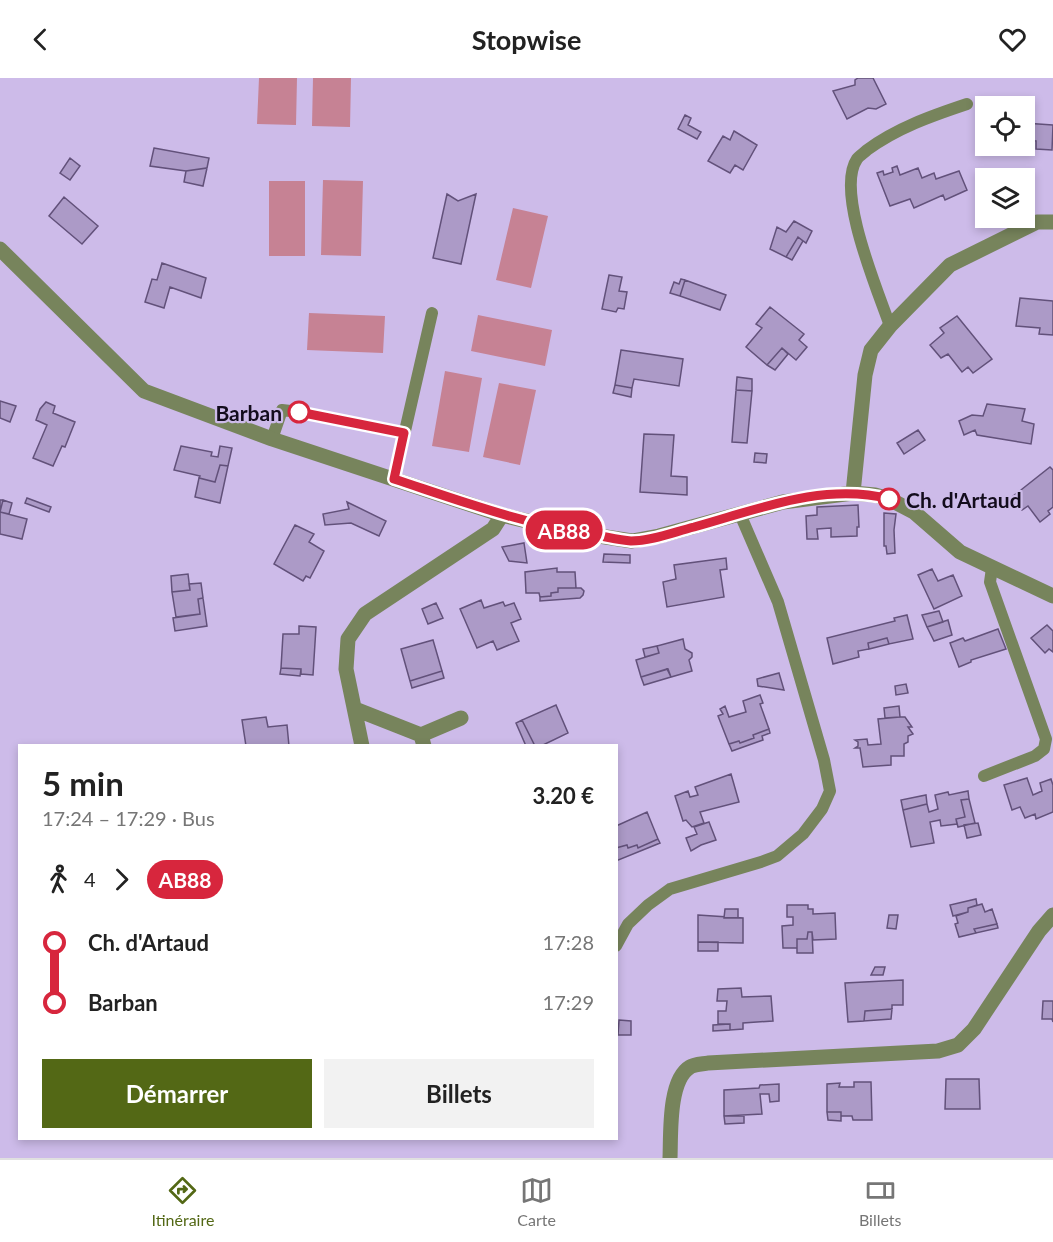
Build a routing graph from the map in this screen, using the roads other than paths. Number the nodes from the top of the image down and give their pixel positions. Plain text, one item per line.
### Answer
1 (967, 104) dead end
2 (1053, 222) edge
3 (0, 249) edge
4 (432, 313) dead end
5 (890, 326) junction
6 (404, 433) junction
7 (272, 439) junction
8 (394, 479) junction
9 (853, 493) junction
10 (740, 514) junction
11 (502, 515) junction
12 (992, 568) junction
13 (1053, 596) edge
14 (355, 709) junction
15 (461, 718) dead end
16 (423, 740) edge
17 (362, 744) edge
18 (984, 776) dead end
19 (1053, 915) edge
20 (618, 942) edge
21 (670, 1158) edge

1 - 5 lane
2 - 5 street
3 - 7 street
4 - 6 lane
5 - 9 street
6 - 7 lane
6 - 8 lane
7 - 8 street
8 - 11 street
9 - 10 street
9 - 12 street
10 - 11 street
10 - 20 lane
11 - 14 street
12 - 13 street
12 - 18 lane
14 - 16 street
14 - 17 street
15 - 16 street
19 - 21 street

